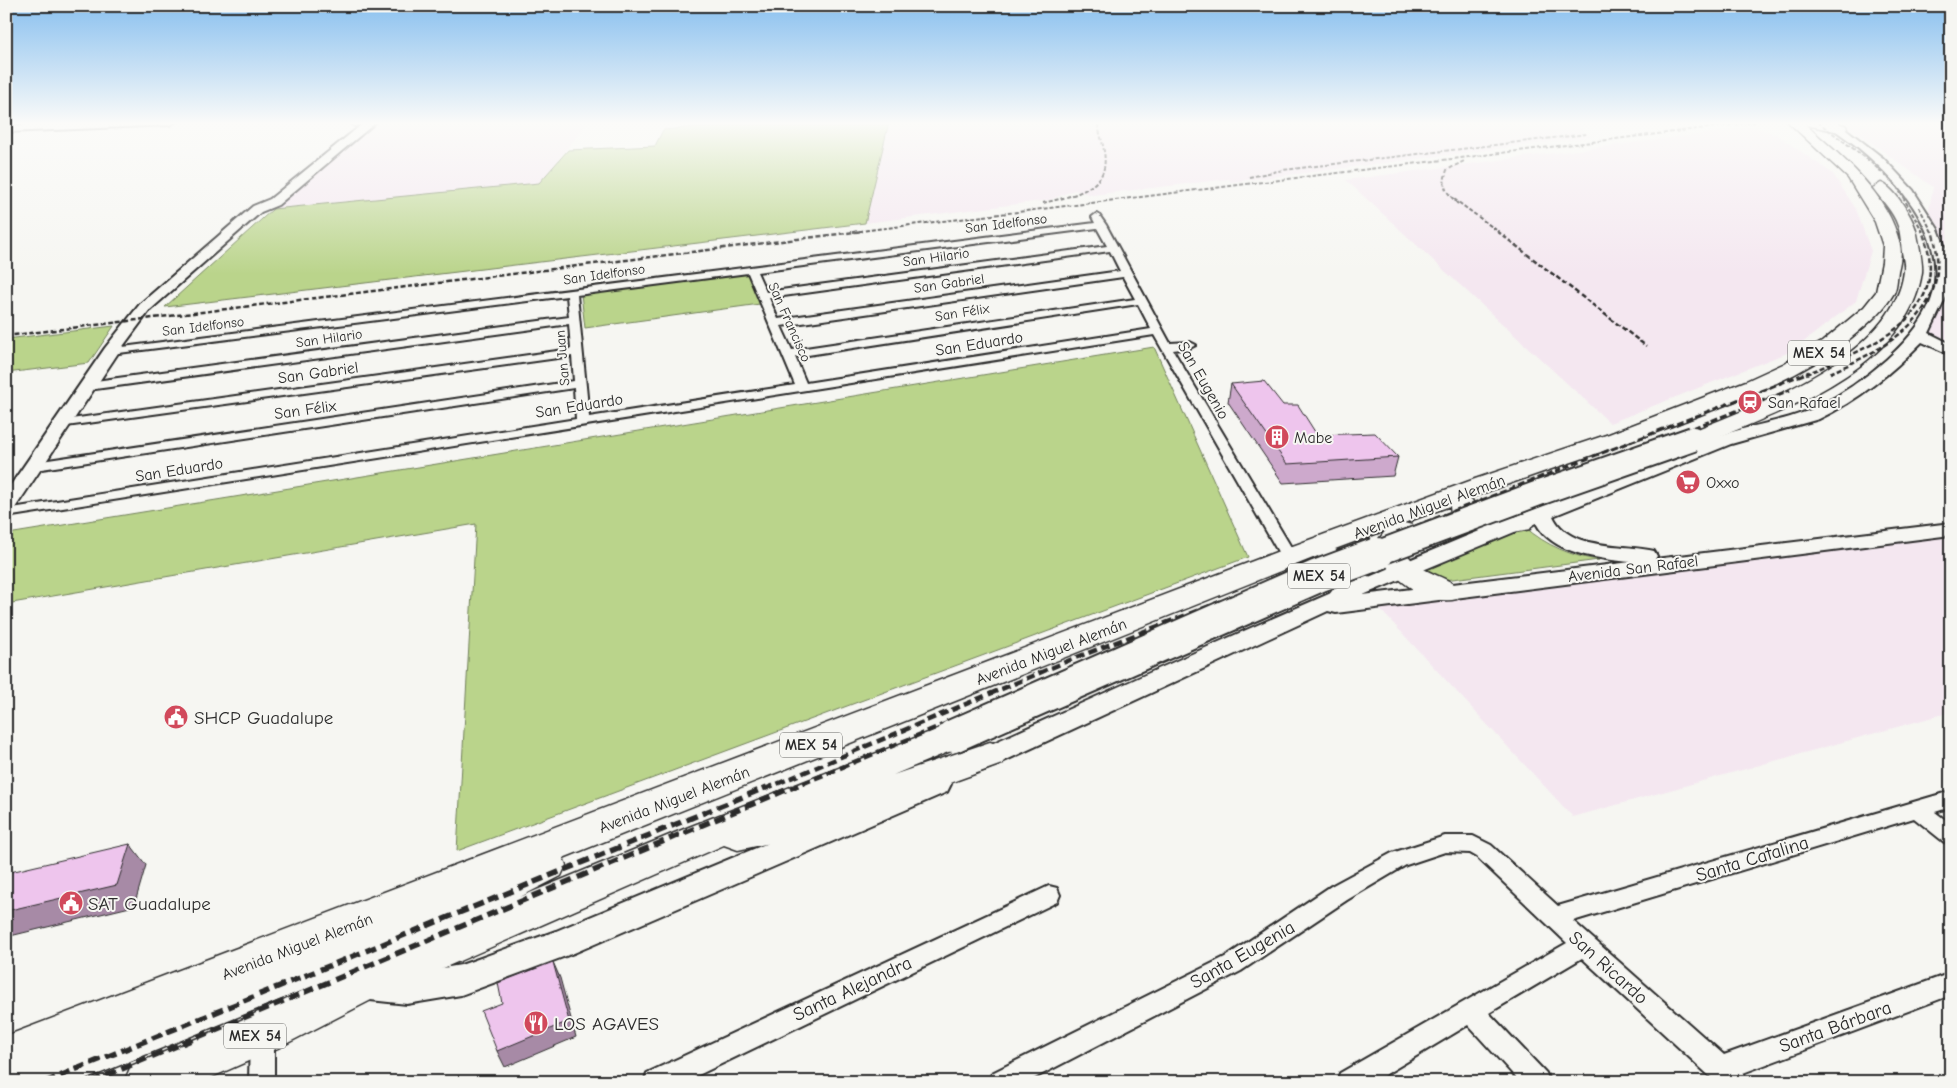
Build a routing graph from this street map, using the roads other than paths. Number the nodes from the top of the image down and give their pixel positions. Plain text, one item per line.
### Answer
1 (292, 173) edge
2 (309, 173) edge
3 (1835, 173) edge
4 (1851, 173) edge
5 (1868, 173) edge
6 (1891, 173) edge
7 (257, 208) junction
8 (1098, 220) joint
9 (1883, 222) junction
10 (1113, 248) junction
11 (751, 269) junction
12 (1127, 273) junction
13 (528, 284) dead end
14 (572, 292) junction
15 (762, 296) junction
16 (532, 298) junction
17 (1140, 301) junction
18 (573, 320) junction
19 (776, 323) junction
20 (1157, 331) junction
21 (1920, 335) junction
22 (1190, 345) dead end
23 (1166, 347) junction
24 (1951, 350) edge
25 (112, 351) junction
26 (576, 352) junction
27 (788, 354) junction
28 (579, 384) junction
29 (88, 386) junction
30 (802, 387) junction
31 (1761, 412) junction
32 (583, 421) junction
33 (64, 424) junction
34 (1617, 439) junction
35 (1724, 440) junction
36 (35, 466) junction
37 (1464, 504) junction
38 (6, 507) edge
39 (6, 513) edge
40 (1531, 518) junction
41 (1951, 520) edge
42 (1951, 529) edge
43 (1289, 558) junction
44 (1404, 570) junction
45 (1446, 592) junction
46 (1344, 595) junction
47 (1315, 608) junction
48 (990, 755) junction
49 (707, 786) junction
50 (1951, 799) edge
51 (1917, 809) junction
52 (1951, 836) edge
53 (702, 838) junction
54 (1484, 851) joint
55 (1049, 895) dead end
56 (1554, 917) junction
57 (1584, 945) junction
58 (360, 984) junction
59 (1951, 984) edge
60 (1470, 1010) junction
61 (262, 1033) junction
62 (6, 1058) edge
63 (1728, 1075) edge
64 (1357, 1080) edge
65 (22, 1082) edge
66 (147, 1082) edge
67 (261, 1082) edge
68 (656, 1082) edge
69 (1001, 1082) edge
70 (1536, 1082) edge

1 - 7 street
2 - 7 street
3 - 9 highway
4 - 9 highway, Avenida Miguel Alemán / MEX 54
5 - 31 highway, Avenida Miguel Alemán / MEX 54
6 - 21 street
7 - 25 street
8 - 10 street, San Eugenio
8 - 11 street, San Idelfonso
9 - 34 highway, Avenida Miguel Alemán / MEX 54
10 - 12 street, San Eugenio
10 - 15 street, San Hilario
11 - 14 street, San Idelfonso
11 - 15 street, San Francisco
12 - 17 street, San Eugenio
12 - 19 street, San Gabriel
13 - 16 street
14 - 16 street, San Idelfonso
14 - 18 street, San Juan
15 - 19 street, San Francisco
16 - 25 street, San Idelfonso
17 - 20 street, San Eugenio
17 - 27 street, San Félix
18 - 26 street, San Juan
18 - 29 street, San Hilario
19 - 27 street, San Francisco
20 - 23 street, San Eugenio
20 - 30 street, San Eduardo
21 - 24 street
21 - 35 street
22 - 23 street
23 - 43 street, San Eugenio
25 - 29 street
26 - 28 street, San Juan
26 - 33 street, San Gabriel
27 - 30 street, San Francisco
28 - 32 street, San Juan
28 - 36 street, San Félix
29 - 33 street
30 - 32 street, San Eduardo
31 - 35 highway
31 - 53 highway, Avenida Miguel Alemán / MEX 54, bridge
32 - 39 street, San Eduardo
33 - 36 street
34 - 37 highway
34 - 43 highway, Avenida Miguel Alemán / MEX 54
35 - 40 street
36 - 38 street
37 - 40 highway
37 - 44 highway
40 - 41 street, Avenida San Rafael
40 - 44 street
42 - 45 street, Avenida San Rafael
43 - 46 highway
43 - 49 highway, Avenida Miguel Alemán / MEX 54
44 - 45 highway
44 - 46 street
45 - 47 street, Avenida San Rafael
46 - 47 street
47 - 48 street
48 - 53 highway
48 - 58 street
49 - 62 highway, Avenida Miguel Alemán / MEX 54
49 - 65 highway
50 - 51 street, Santa Catalina
51 - 52 street
51 - 56 street, Santa Catalina
53 - 58 highway, Avenida Miguel Alemán / MEX 54
54 - 56 street, San Ricardo
54 - 69 street, Santa Eugenia
55 - 68 street, Santa Alejandra
56 - 57 street, San Ricardo
57 - 60 street
57 - 63 street, San Ricardo
58 - 61 highway, Avenida Miguel Alemán / MEX 54
59 - 63 street, Santa Bárbara
60 - 64 street
60 - 70 street
61 - 66 highway, Avenida Miguel Alemán / MEX 54
61 - 67 street

